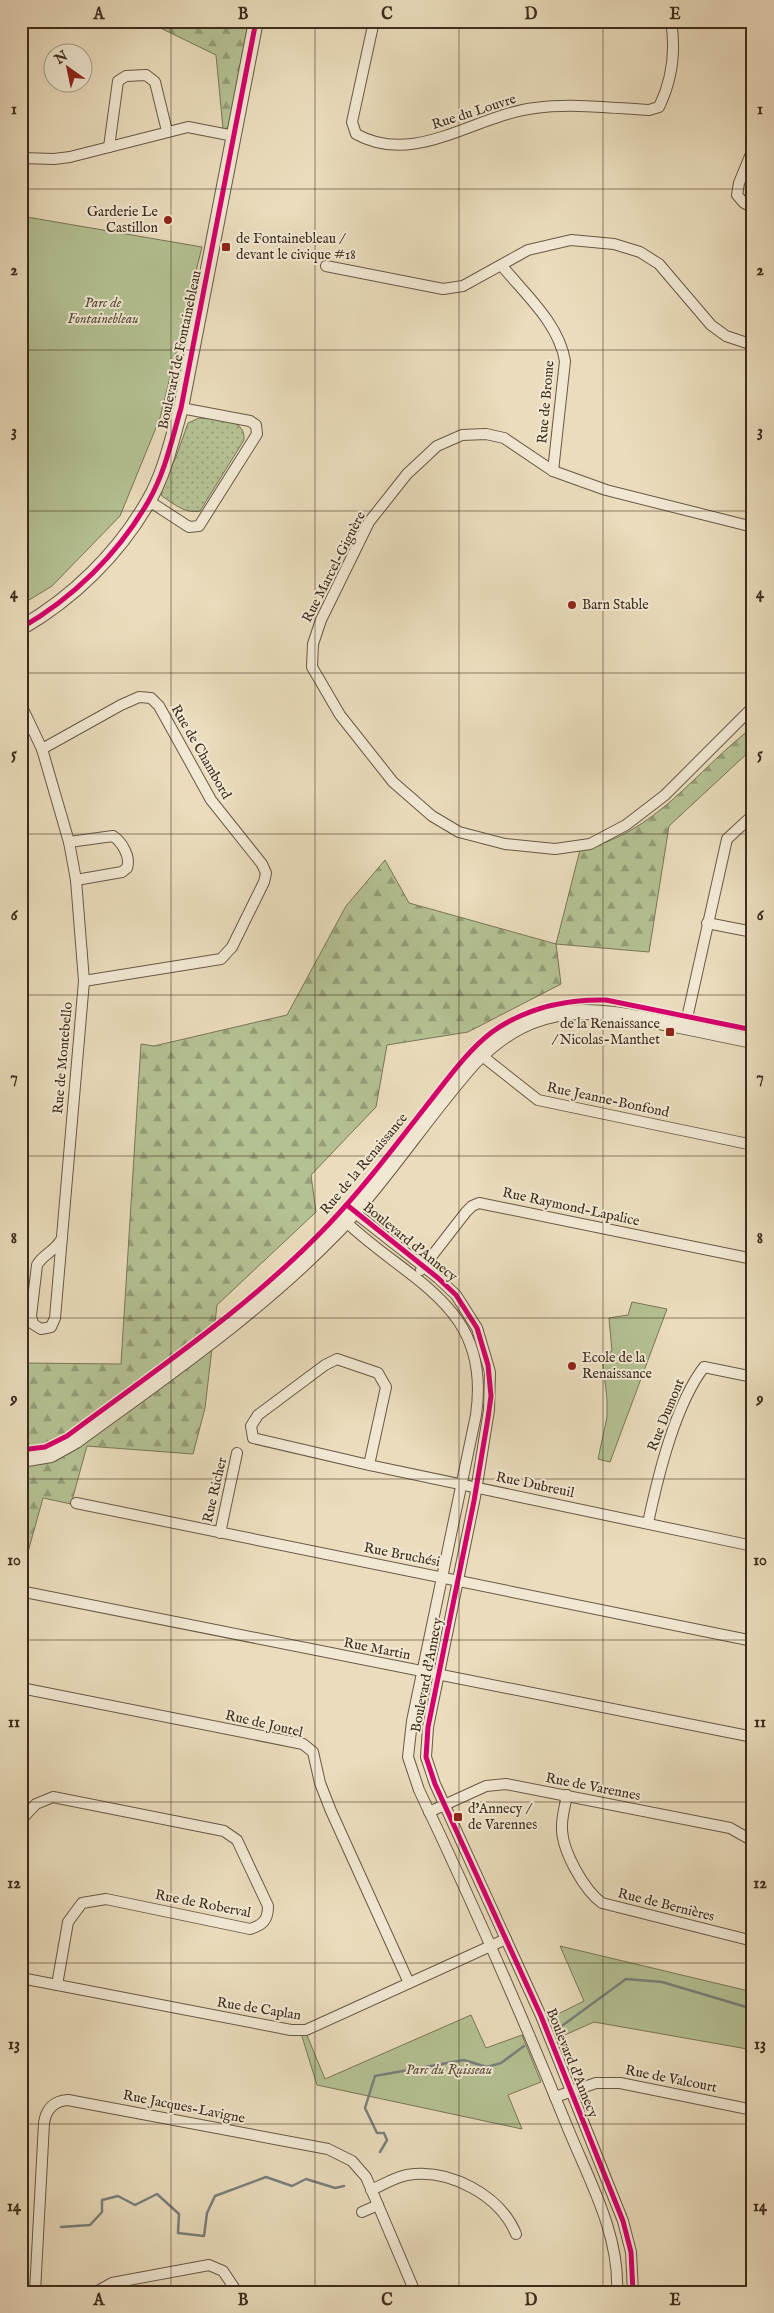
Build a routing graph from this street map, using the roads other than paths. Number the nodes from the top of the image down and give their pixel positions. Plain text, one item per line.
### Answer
1 (256, 21) edge
2 (374, 21) edge
3 (671, 21) edge
4 (167, 131) junction
5 (234, 136) junction
6 (109, 147) junction
7 (753, 149) edge
8 (21, 158) edge
9 (753, 208) edge
10 (326, 266) dead end
11 (502, 266) junction
12 (753, 345) edge
13 (181, 408) junction
14 (554, 470) junction
15 (148, 501) junction
16 (753, 527) edge
17 (21, 628) edge
18 (21, 705) edge
19 (753, 707) edge
20 (42, 749) junction
21 (753, 815) edge
22 (69, 842) junction
23 (76, 880) junction
24 (707, 923) junction
25 (753, 932) edge
26 (84, 981) junction
27 (685, 1027) junction
28 (753, 1041) edge
29 (481, 1055) junction
30 (753, 1145) edge
31 (350, 1216) junction
32 (62, 1238) junction
33 (753, 1259) edge
34 (424, 1266) junction
35 (415, 1277) junction
36 (753, 1377) edge
37 (237, 1453) dead end
38 (21, 1460) edge
39 (369, 1465) junction
40 (461, 1485) junction
41 (476, 1487) junction
42 (76, 1503) dead end
43 (648, 1523) junction
44 (220, 1532) junction
45 (753, 1534) edge
46 (752, 1546) edge
47 (441, 1577) junction
48 (458, 1581) junction
49 (25, 1592) dead end
50 (753, 1641) edge
51 (421, 1672) junction
52 (439, 1675) junction
53 (21, 1688) edge
54 (753, 1737) edge
55 (567, 1795) junction
56 (445, 1805) junction
57 (430, 1812) junction
58 (21, 1820) edge
59 (753, 1841) edge
60 (506, 1939) junction
61 (753, 1941) edge
62 (490, 1946) junction
63 (21, 1978) edge
64 (409, 1983) junction
65 (57, 1985) junction
66 (572, 2091) junction
67 (555, 2097) junction
68 (753, 2110) edge
69 (372, 2190) junction
70 (378, 2205) junction
71 (362, 2212) dead end
72 (516, 2234) dead end
73 (35, 2292) edge
74 (96, 2292) edge
75 (236, 2292) edge
76 (415, 2292) edge
77 (617, 2292) edge
78 (633, 2292) edge

1 - 5 street, Boulevard de Fontainebleau
2 - 3 street, Rue du Louvre
4 - 5 street
4 - 6 street
4 - 6 street
5 - 13 street, Boulevard de Fontainebleau
6 - 8 street
7 - 9 street
10 - 11 street
11 - 12 street
11 - 14 street, Rue de Brome
13 - 15 street, Boulevard de Fontainebleau
13 - 15 street, Boulevard de Fontainebleau
14 - 16 street, Rue Marcel-Giguère
14 - 19 street, Rue Marcel-Giguère
15 - 17 street, Boulevard de Fontainebleau
18 - 20 street, Rue de Montebello
20 - 22 street, Rue de Montebello
20 - 26 street, Rue de Chambord
21 - 24 street
22 - 23 street, Rue de Montebello
22 - 23 street
23 - 26 street, Rue de Montebello
24 - 25 street
24 - 27 street
26 - 32 street, Rue de Montebello
27 - 28 street, Rue de la Renaissance
27 - 29 street, Rue de la Renaissance
29 - 30 street, Rue Jeanne-Bonfond
29 - 31 street, Rue de la Renaissance
31 - 34 street, Boulevard d'Annecy
31 - 35 street, Boulevard d'Annecy
31 - 38 street, Rue de la Renaissance
32 - 32 street, Rue de Montebello
33 - 34 street, Rue Raymond-Lapalice
34 - 35 street, Rue Raymond-Lapalice
34 - 41 street, Boulevard d'Annecy
35 - 40 street, Boulevard d'Annecy
36 - 43 street, Rue Dumont
37 - 44 street, Rue Richer
39 - 39 street, Rue Dubreuil
39 - 40 street, Rue Dubreuil
40 - 41 street, Rue Dubreuil
40 - 47 street, Boulevard d'Annecy
41 - 43 street, Rue Dubreuil
41 - 48 street, Boulevard d'Annecy
42 - 44 street, Rue Bruchési
43 - 46 street, Rue Dubreuil
44 - 47 street, Rue Bruchési
45 - 46 street
47 - 48 street, Rue Bruchési
47 - 51 street, Boulevard d'Annecy
48 - 50 street, Rue Bruchési
48 - 52 street, Boulevard d'Annecy
49 - 51 street, Rue Martin
51 - 52 street, Rue Martin
51 - 57 street, Boulevard d'Annecy
52 - 54 street, Rue Martin
52 - 56 street, Boulevard d'Annecy
53 - 64 street, Rue de Joutel
55 - 56 street, Rue de Varennes
55 - 59 street, Rue de Varennes
55 - 61 street, Rue de Bernières
56 - 57 street, Rue de Varennes
56 - 60 street, Boulevard d'Annecy
57 - 62 street, Boulevard d'Annecy
58 - 65 street, Rue de Roberval
60 - 62 street, Rue de Caplan
60 - 66 street, Boulevard d'Annecy
62 - 64 street, Rue de Caplan
62 - 67 street, Boulevard d'Annecy
63 - 65 street, Rue de Caplan
64 - 65 street, Rue de Caplan
66 - 67 street, Rue de Valcourt
66 - 68 street, Rue de Valcourt
66 - 78 street, Boulevard d'Annecy
67 - 77 street, Boulevard d'Annecy
69 - 70 street, Rue Jacques-Lavigne
69 - 72 street
69 - 73 street, Rue Jacques-Lavigne
70 - 71 street
70 - 76 street, Rue Jacques-Lavigne
74 - 75 street

